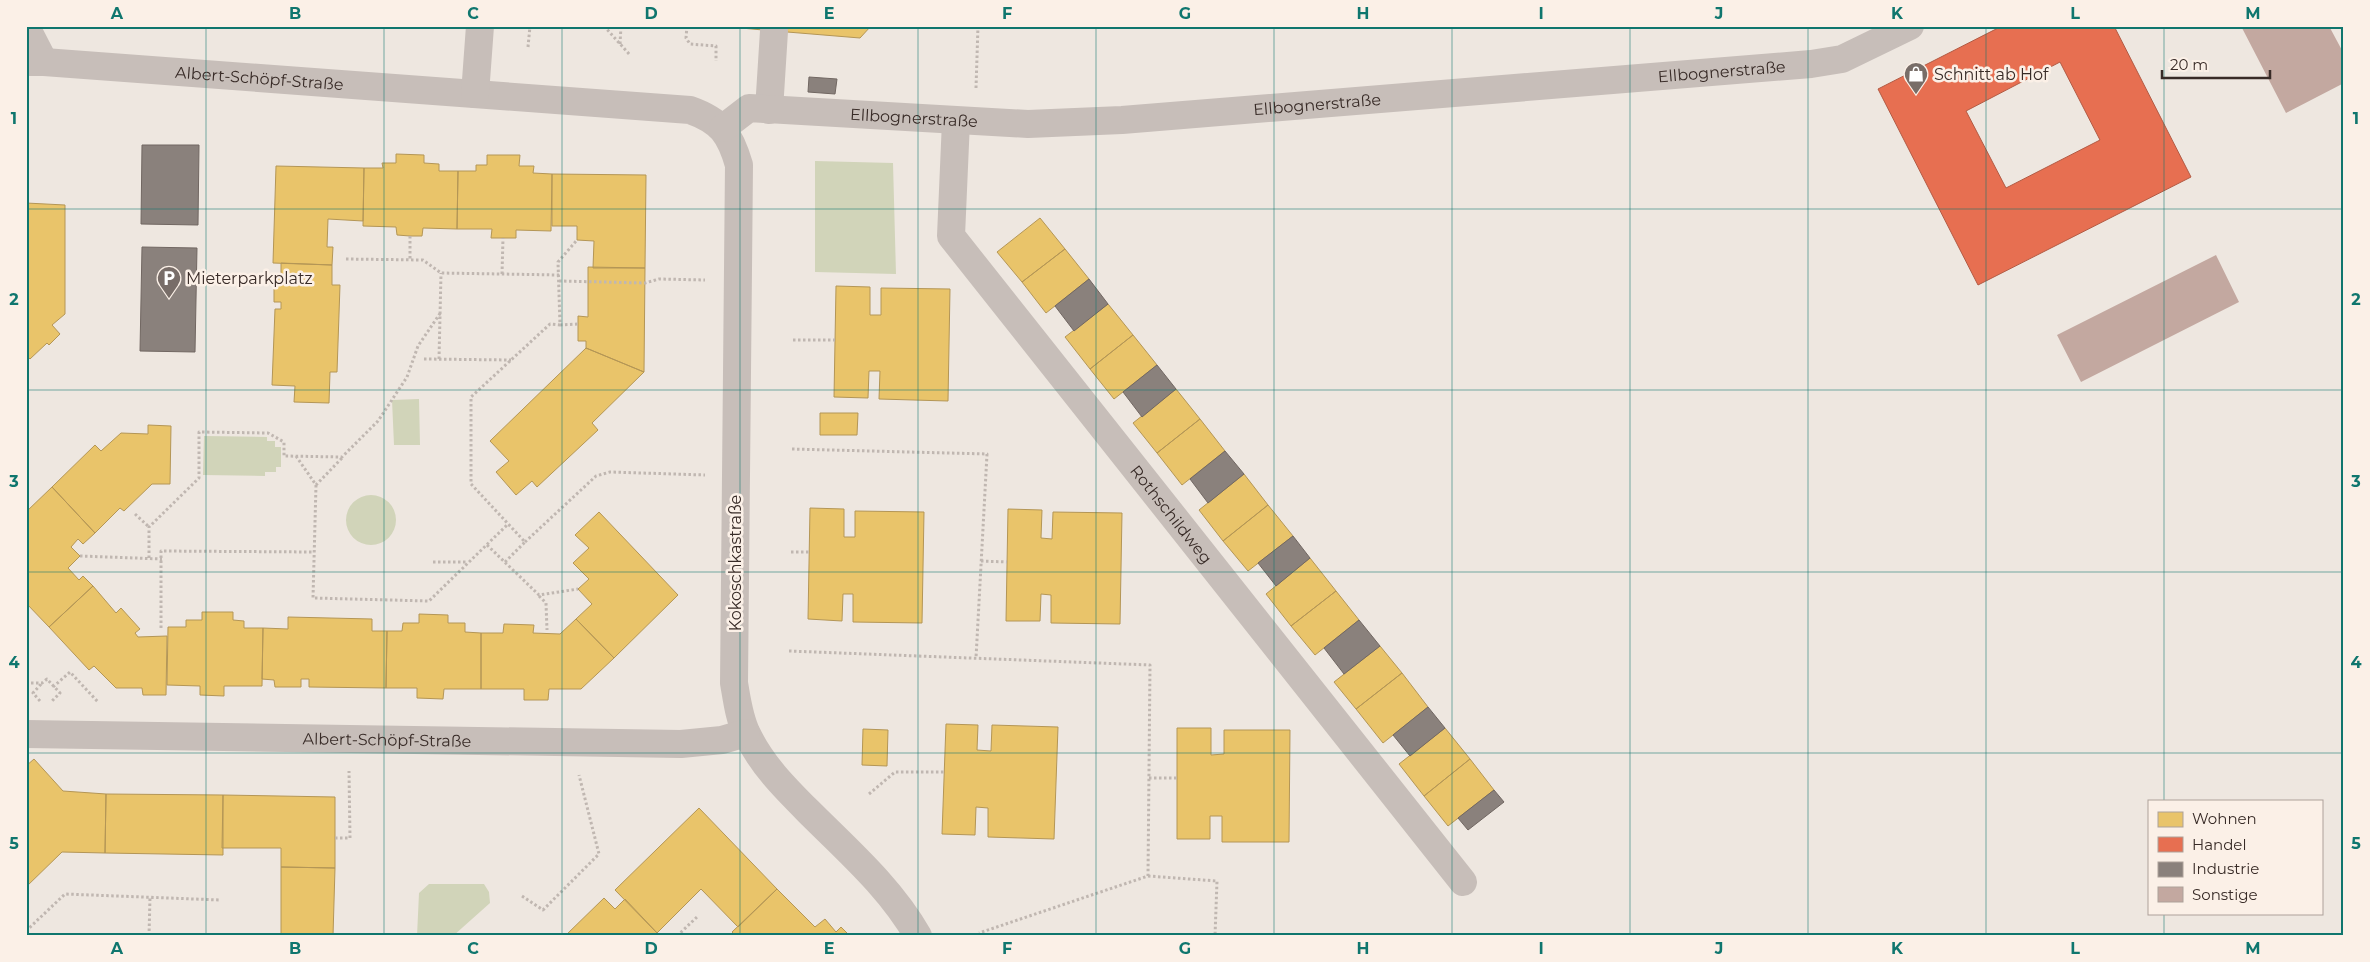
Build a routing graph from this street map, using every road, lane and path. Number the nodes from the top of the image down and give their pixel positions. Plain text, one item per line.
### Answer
1 (480, 26) edge
2 (530, 26) edge
3 (604, 26) edge
4 (622, 26) edge
5 (686, 26) edge
6 (978, 26) edge
7 (1910, 26) edge
8 (26, 27) edge
9 (774, 31) dead end
10 (620, 44) junction
11 (528, 47) dead end
12 (630, 54) dead end
13 (716, 61) dead end
14 (35, 62) edge
15 (475, 94) junction
16 (769, 110) junction
17 (966, 121) junction
18 (723, 128) junction
19 (410, 236) dead end
20 (503, 238) dead end
21 (577, 240) dead end
22 (346, 259) dead end
23 (410, 260) junction
24 (441, 273) junction
25 (502, 274) junction
26 (559, 275) junction
27 (559, 281) junction
28 (714, 281) dead end
29 (440, 312) junction
30 (560, 324) junction
31 (578, 324) dead end
32 (793, 340) dead end
33 (836, 340) dead end
34 (424, 359) dead end
35 (440, 359) junction
36 (511, 360) junction
37 (792, 449) dead end
38 (296, 456) junction
39 (342, 457) junction
40 (710, 476) dead end
41 (316, 485) junction
42 (135, 514) dead end
43 (507, 525) junction
44 (149, 527) junction
45 (525, 542) junction
46 (487, 544) junction
47 (314, 552) junction
48 (791, 552) dead end
49 (810, 552) dead end
50 (80, 556) dead end
51 (149, 558) junction
52 (162, 558) junction
53 (981, 561) junction
54 (433, 562) dead end
55 (469, 562) junction
56 (504, 562) junction
57 (1007, 562) dead end
58 (578, 589) dead end
59 (538, 595) junction
60 (161, 628) dead end
61 (547, 630) dead end
62 (789, 651) dead end
63 (976, 658) junction
64 (26, 683) edge
65 (42, 683) junction
66 (54, 687) junction
67 (746, 733) junction
68 (26, 734) edge
69 (111, 736) junction
70 (349, 739) junction
71 (570, 743) junction
72 (944, 772) dead end
73 (1149, 778) junction
74 (1177, 778) dead end
75 (869, 794) dead end
76 (335, 838) dead end
77 (1148, 876) junction
78 (1463, 882) dead end
79 (522, 896) dead end
80 (150, 897) junction
81 (220, 900) dead end
82 (697, 917) dead end
83 (26, 930) edge
84 (979, 933) dead end
85 (149, 936) edge
86 (677, 936) edge
87 (918, 936) edge
88 (1215, 936) edge

1 - 15 street
2 - 11 path
3 - 10 path
4 - 10 path
5 - 13 path
6 - 17 path
7 - 17 street, Ellbognerstraße
8 - 14 street, Albert-Schöpf-Straße
9 - 16 street
10 - 12 path
14 - 15 street, Albert-Schöpf-Straße
15 - 18 street, Albert-Schöpf-Straße
16 - 17 street, Ellbognerstraße
16 - 18 street, Ellbognerstraße
17 - 78 street, Rothschildweg
18 - 67 street, Kokoschkastraße
19 - 23 path
20 - 25 path
21 - 26 path
22 - 23 path
23 - 24 path
24 - 25 path
24 - 29 path
25 - 26 path
26 - 27 path
27 - 28 path
27 - 30 path
29 - 35 path
29 - 39 path
30 - 31 path
30 - 36 path
32 - 33 path
34 - 35 path
35 - 36 path
36 - 43 path
37 - 53 path
38 - 39 path
38 - 41 path
38 - 44 path
39 - 41 path
40 - 45 path
41 - 47 path
42 - 44 path
43 - 45 path
43 - 46 path
44 - 51 path
45 - 56 path
46 - 55 path
46 - 56 path
47 - 52 path
47 - 55 path
48 - 49 path
50 - 51 path
51 - 52 path
52 - 60 path
53 - 57 path
53 - 63 path
54 - 55 path
56 - 59 path
58 - 59 path
59 - 61 path
62 - 63 path
63 - 73 path
64 - 65 path
65 - 66 path
65 - 66 path
66 - 69 path
67 - 71 street, Albert-Schöpf-Straße
67 - 87 street, Kokoschkastraße
68 - 69 street, Albert-Schöpf-Straße
69 - 70 street, Albert-Schöpf-Straße
70 - 71 street, Albert-Schöpf-Straße
70 - 76 path
71 - 79 path
72 - 75 path
73 - 74 path
73 - 77 path
77 - 84 path
77 - 88 path
80 - 81 path
80 - 83 path
80 - 85 path
82 - 86 path

